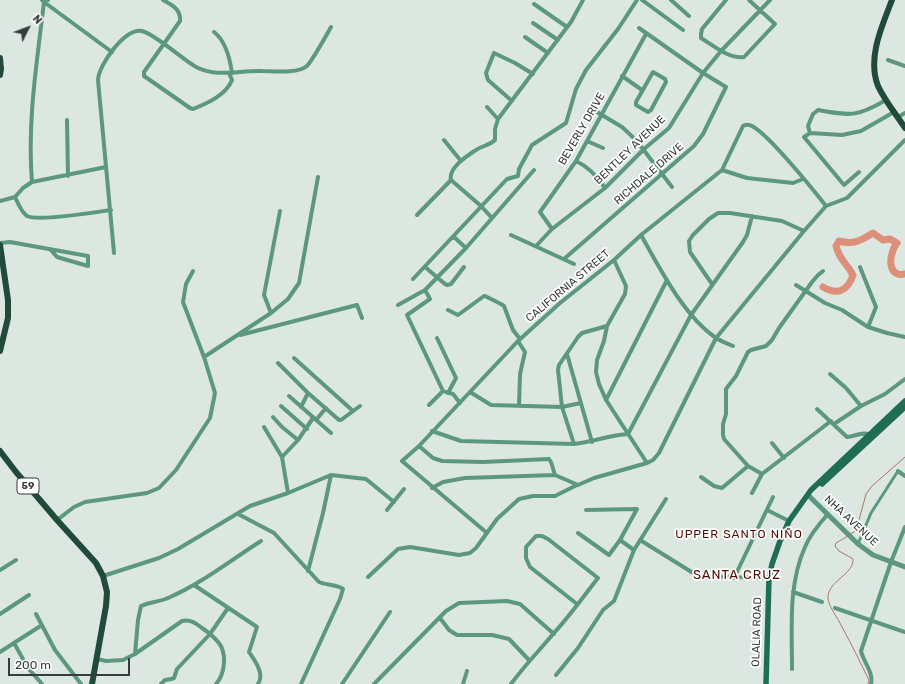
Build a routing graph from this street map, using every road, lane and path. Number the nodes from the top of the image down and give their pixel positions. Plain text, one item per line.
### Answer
1 (163, 0) edge
2 (583, 0) edge
3 (637, 0) edge
4 (642, 0) edge
5 (671, 0) edge
6 (726, 0) edge
7 (750, 0) edge
8 (770, 0) edge
9 (892, 0) edge
10 (45, 1) edge
11 (534, 4) dead end
12 (760, 10) junction
13 (689, 16) dead end
14 (533, 23) dead end
15 (331, 27) dead end
16 (567, 27) junction
17 (639, 28) dead end
18 (683, 30) dead end
19 (214, 32) dead end
20 (646, 34) junction
21 (525, 37) dead end
22 (558, 40) junction
23 (164, 45) junction
24 (721, 51) junction
25 (112, 52) junction
26 (548, 53) junction
27 (0, 58) edge
28 (888, 60) dead end
29 (905, 66) edge
30 (230, 73) junction
31 (703, 73) junction
32 (533, 74) junction
33 (0, 75) edge
34 (622, 76) junction
35 (642, 90) junction
36 (886, 100) junction
37 (512, 101) junction
38 (486, 107) dead end
39 (592, 109) dead end
40 (905, 113) edge
41 (600, 114) junction
42 (896, 114) junction
43 (498, 119) junction
44 (67, 120) dead end
45 (905, 128) edge
46 (810, 133) junction
47 (444, 140) dead end
48 (905, 140) edge
49 (587, 141) junction
50 (603, 148) dead end
51 (644, 149) junction
52 (461, 161) junction
53 (576, 161) junction
54 (106, 167) junction
55 (534, 170) dead end
56 (722, 170) junction
57 (859, 172) dead end
58 (662, 174) junction
59 (68, 176) junction
60 (318, 177) dead end
61 (803, 179) junction
62 (451, 180) junction
63 (32, 182) junction
64 (672, 187) dead end
65 (605, 188) junction
66 (15, 197) junction
67 (0, 201) edge
68 (481, 206) junction
69 (826, 206) junction
70 (111, 210) junction
71 (280, 211) dead end
72 (417, 215) dead end
73 (752, 216) junction
74 (492, 218) junction
75 (552, 229) junction
76 (804, 231) junction
77 (511, 235) dead end
78 (641, 235) junction
79 (454, 237) junction
80 (0, 244) edge
81 (536, 246) junction
82 (466, 248) junction
83 (50, 249) junction
84 (114, 253) dead end
85 (564, 259) junction
86 (614, 260) junction
87 (574, 264) dead end
88 (425, 267) junction
89 (464, 267) dead end
90 (860, 267) dead end
91 (193, 271) dead end
92 (823, 271) dead end
93 (437, 278) junction
94 (413, 279) dead end
95 (667, 280) junction
96 (712, 284) junction
97 (796, 285) dead end
98 (425, 290) junction
99 (806, 291) junction
100 (398, 306) dead end
101 (448, 310) dead end
102 (271, 313) junction
103 (691, 315) junction
104 (362, 318) dead end
105 (607, 326) junction
106 (868, 327) junction
107 (236, 336) junction
108 (905, 337) edge
109 (437, 338) dead end
110 (716, 338) junction
111 (519, 340) junction
112 (733, 346) dead end
113 (0, 351) edge
114 (568, 354) junction
115 (204, 357) junction
116 (294, 358) dead end
117 (278, 363) dead end
118 (830, 374) dead end
119 (905, 379) edge
120 (446, 392) junction
121 (470, 392) junction
122 (308, 393) junction
123 (289, 396) dead end
124 (606, 400) junction
125 (905, 401) edge
126 (460, 403) junction
127 (581, 403) junction
128 (429, 405) dead end
129 (281, 406) dead end
130 (360, 406) dead end
131 (519, 406) junction
132 (861, 406) junction
133 (301, 407) junction
134 (562, 407) junction
135 (905, 407) edge
136 (326, 408) junction
137 (817, 409) dead end
138 (353, 411) junction
139 (273, 418) dead end
140 (315, 419) junction
141 (832, 422) junction
142 (264, 427) dead end
143 (307, 429) junction
144 (432, 432) junction
145 (331, 433) dead end
146 (628, 434) junction
147 (872, 435) junction
148 (298, 440) junction
149 (592, 442) junction
150 (772, 443) dead end
151 (574, 444) junction
152 (419, 446) junction
153 (0, 451) edge
154 (282, 457) junction
155 (784, 458) junction
156 (646, 463) junction
157 (748, 466) junction
158 (898, 471) joint
159 (762, 474) junction
160 (331, 475) junction
161 (555, 475) junction
162 (905, 476) edge
163 (701, 477) dead end
164 (578, 485) junction
165 (432, 488) junction
166 (404, 489) dead end
167 (288, 492) junction
168 (752, 493) dead end
169 (808, 495) junction
170 (773, 497) dead end
171 (666, 499) dead end
172 (394, 502) junction
173 (387, 510) dead end
174 (586, 510) dead end
175 (767, 510) junction
176 (238, 514) junction
177 (828, 514) junction
178 (57, 520) junction
179 (789, 521) junction
180 (905, 527) edge
181 (578, 532) dead end
182 (487, 533) junction
183 (620, 540) junction
184 (640, 540) junction
185 (261, 541) dead end
186 (858, 544) junction
187 (634, 550) junction
188 (16, 560) dead end
189 (891, 562) junction
190 (905, 567) edge
191 (0, 570) edge
192 (308, 571) junction
193 (103, 576) junction
194 (368, 577) dead end
195 (734, 578) junction
196 (769, 578) junction
197 (194, 585) junction
198 (793, 592) junction
199 (29, 595) dead end
200 (822, 602) dead end
201 (577, 604) junction
202 (228, 608) junction
203 (834, 608) dead end
204 (390, 612) dead end
205 (0, 614) edge
206 (36, 614) dead end
207 (440, 618) junction
208 (872, 621) junction
209 (42, 625) junction
210 (905, 632) edge
211 (210, 634) junction
212 (554, 634) junction
213 (14, 643) junction
214 (0, 652) edge
215 (135, 654) junction
216 (97, 659) junction
217 (529, 660) junction
218 (792, 669) dead end
219 (467, 671) dead end
220 (556, 675) dead end
221 (42, 684) edge
222 (81, 684) edge
223 (92, 684) edge
224 (161, 684) edge
225 (216, 684) edge
226 (258, 684) edge
227 (301, 684) edge
228 (342, 684) edge
229 (374, 684) edge
230 (463, 684) edge
231 (511, 684) edge
232 (766, 684) edge
233 (871, 684) edge

1 - 23 street
2 - 16 street
3 - 68 street
4 - 18 street
5 - 13 street
6 - 24 street
7 - 12 street
8 - 12 street, BENTLEY AVENUE
9 - 36 main road
10 - 25 street
10 - 63 street
11 - 16 street
12 - 24 street, BENTLEY AVENUE
12 - 24 street
14 - 22 street
15 - 30 street
16 - 22 street
17 - 20 street
19 - 30 street
20 - 31 street
20 - 34 street, BEVERLY DRIVE
21 - 26 street
22 - 26 street
23 - 25 street
23 - 30 street
23 - 30 street
24 - 31 street, BENTLEY AVENUE
25 - 54 street
26 - 32 street
27 - 33 main road
28 - 29 street
31 - 51 street, BENTLEY AVENUE
31 - 58 street, RICHDALE DRIVE
32 - 37 street
32 - 37 street
34 - 35 street
34 - 41 street, BEVERLY DRIVE
35 - 35 street
36 - 42 main road
36 - 46 street
37 - 43 street
38 - 43 street
39 - 41 street
40 - 42 street
41 - 49 street, BEVERLY DRIVE
41 - 51 street
42 - 45 main road
42 - 46 street
43 - 52 street
44 - 59 street
46 - 57 street
47 - 52 street
48 - 69 street
49 - 50 street
49 - 53 street, BEVERLY DRIVE
51 - 58 street
51 - 65 street, BENTLEY AVENUE
52 - 62 street
53 - 65 street
53 - 75 street, BEVERLY DRIVE
54 - 59 street
54 - 70 street
55 - 74 street
56 - 61 street
56 - 61 street, CALIFORNIA STREET
56 - 78 street, CALIFORNIA STREET
58 - 64 street
58 - 85 street, RICHDALE DRIVE
59 - 63 street
60 - 102 street
61 - 69 street
62 - 68 street
62 - 72 street
63 - 66 street
65 - 75 street, BENTLEY AVENUE
66 - 67 street
66 - 70 street
68 - 74 street
68 - 79 street
69 - 76 street
70 - 84 street
71 - 102 street
73 - 76 street
73 - 96 street
73 - 96 street
74 - 82 street
75 - 81 street, BENTLEY AVENUE
76 - 110 street
77 - 81 street
78 - 86 street, CALIFORNIA STREET
78 - 95 street
79 - 82 street
79 - 88 street
80 - 83 street
80 - 113 main road
81 - 85 street
82 - 93 street
83 - 83 street
85 - 87 street
86 - 105 street
86 - 111 street, CALIFORNIA STREET
88 - 93 street
88 - 94 street
89 - 93 street
90 - 106 street
91 - 115 street
92 - 99 street
93 - 98 street
95 - 103 street
95 - 124 street
96 - 103 street
97 - 99 street
98 - 100 street
98 - 120 street
99 - 106 street
99 - 157 street
101 - 111 street
102 - 107 street
103 - 110 street
103 - 146 street
104 - 107 street
105 - 114 street
105 - 124 street
106 - 108 street
107 - 115 street
109 - 120 street
110 - 112 street
110 - 156 street
111 - 121 street, CALIFORNIA STREET
111 - 131 street
114 - 127 street
114 - 134 street
115 - 178 street
116 - 138 street
117 - 122 street
118 - 132 street
119 - 132 street
120 - 126 street
120 - 128 street
121 - 126 street, CALIFORNIA STREET
121 - 131 street
122 - 133 street
122 - 136 street
123 - 133 street
124 - 146 street
125 - 147 main road, OLALIA ROAD
126 - 144 street, CALIFORNIA STREET
127 - 134 street
127 - 149 street
129 - 143 street
130 - 138 street
131 - 134 street
132 - 141 street
133 - 140 street
134 - 151 street
135 - 147 main road, OLALIA ROAD
136 - 138 street
136 - 140 street
137 - 141 street
139 - 148 street
140 - 143 street
140 - 145 street
141 - 147 street
141 - 155 street
142 - 154 street
143 - 148 street
144 - 151 street
144 - 152 street, CALIFORNIA STREET
146 - 149 street
146 - 156 street
147 - 169 main road, OLALIA ROAD
148 - 154 street
149 - 151 street
150 - 155 street
152 - 161 street
152 - 165 street, CALIFORNIA STREET
153 - 178 main road, 59
154 - 167 street
155 - 159 street
156 - 164 street
157 - 159 street
157 - 163 street
158 - 162 street
158 - 186 street
159 - 168 street
160 - 167 street
160 - 172 street
160 - 192 street
161 - 164 street
161 - 165 street
164 - 182 street
165 - 182 street
166 - 172 street
167 - 176 street
169 - 177 street, NHA AVENUE
169 - 179 main road, OLALIA ROAD
170 - 175 street
171 - 184 street
172 - 173 street
174 - 183 street
175 - 179 street
175 - 195 street
176 - 192 street
176 - 193 street
177 - 186 street, NHA AVENUE
177 - 198 street
178 - 193 main road, 59
179 - 196 main road, OLALIA ROAD
180 - 189 street
181 - 183 street
182 - 194 street
183 - 187 street
184 - 187 street
184 - 195 street
185 - 197 street
186 - 189 street, NHA AVENUE
187 - 220 street
188 - 191 street
189 - 190 street, NHA AVENUE
189 - 208 street
192 - 227 street
193 - 216 main road, 59
195 - 196 street
196 - 232 main road, OLALIA ROAD
197 - 202 street
197 - 215 street
198 - 200 street
198 - 218 street
199 - 205 street
201 - 201 street
201 - 212 street
202 - 211 street
202 - 226 street
203 - 208 street
204 - 228 street
206 - 209 street
207 - 212 street
207 - 217 street
207 - 229 street
208 - 210 street
208 - 233 street
209 - 213 street
209 - 222 street
211 - 215 street
211 - 224 street
211 - 225 street
212 - 217 street
213 - 214 street
213 - 221 street
215 - 216 street
216 - 223 main road, 59
217 - 231 street
219 - 230 street

